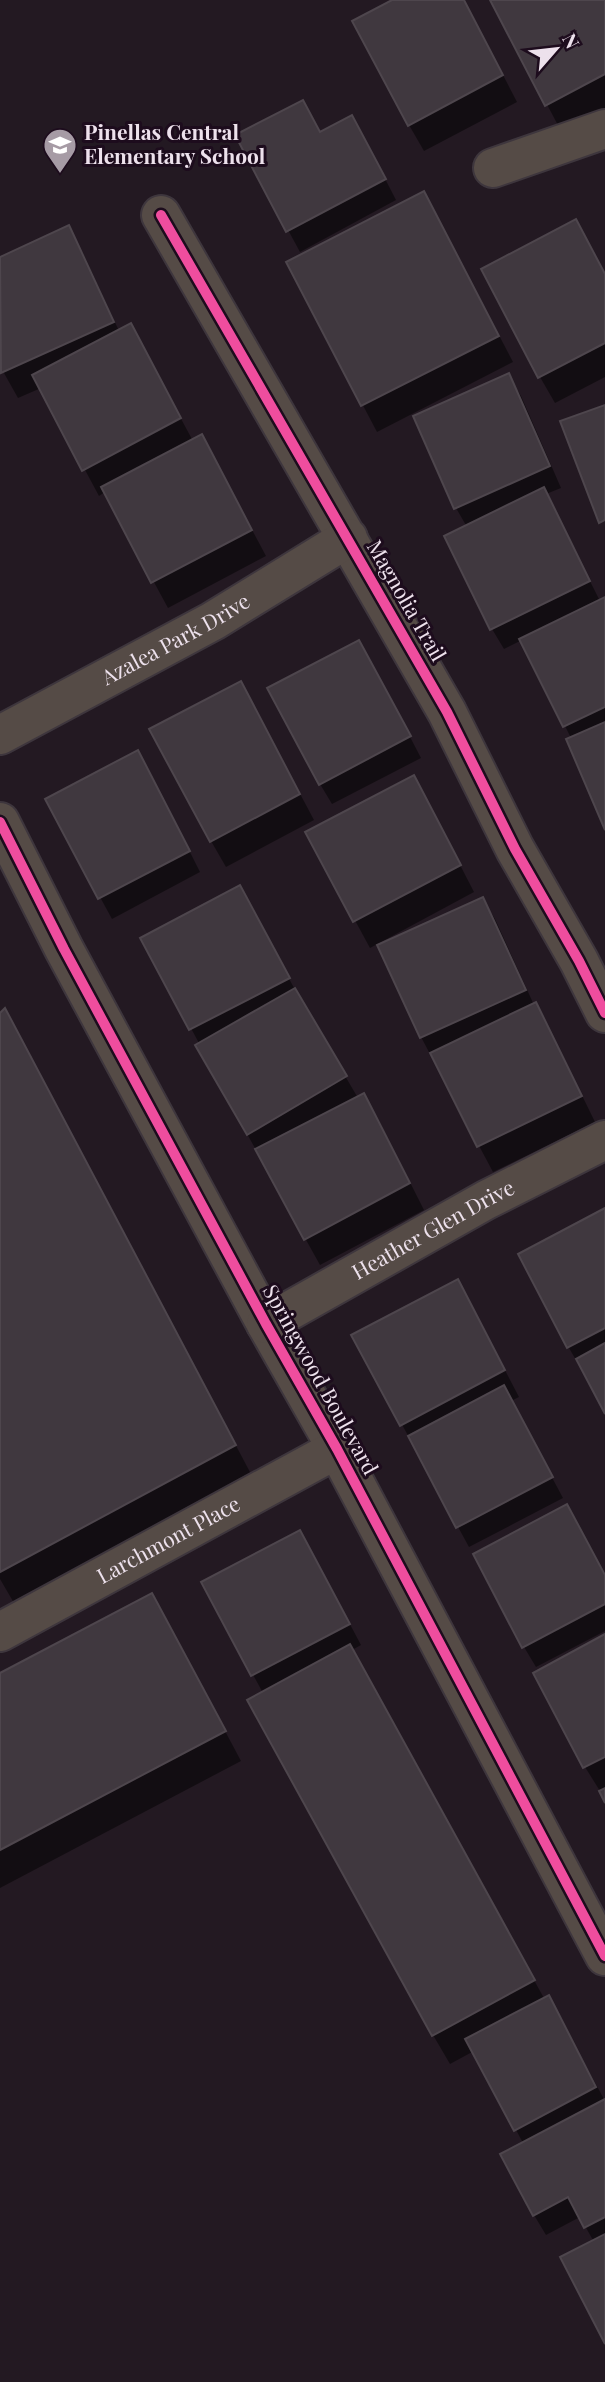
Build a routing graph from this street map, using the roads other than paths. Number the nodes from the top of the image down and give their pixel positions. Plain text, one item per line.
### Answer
1 (605, 129) edge
2 (493, 168) dead end
3 (161, 215) dead end
4 (348, 538) junction
5 (0, 736) edge
6 (0, 822) edge
7 (605, 1013) edge
8 (605, 1140) edge
9 (266, 1324) junction
10 (337, 1448) junction
11 (0, 1632) edge
12 (605, 1956) edge

1 - 2 street
3 - 4 street, Magnolia Trail
4 - 5 street, Azalea Park Drive
4 - 7 street, Magnolia Trail
6 - 9 street, Springwood Boulevard
8 - 9 street, Heather Glen Drive
9 - 10 street, Springwood Boulevard
10 - 11 street, Larchmont Place
10 - 12 street, Springwood Boulevard

